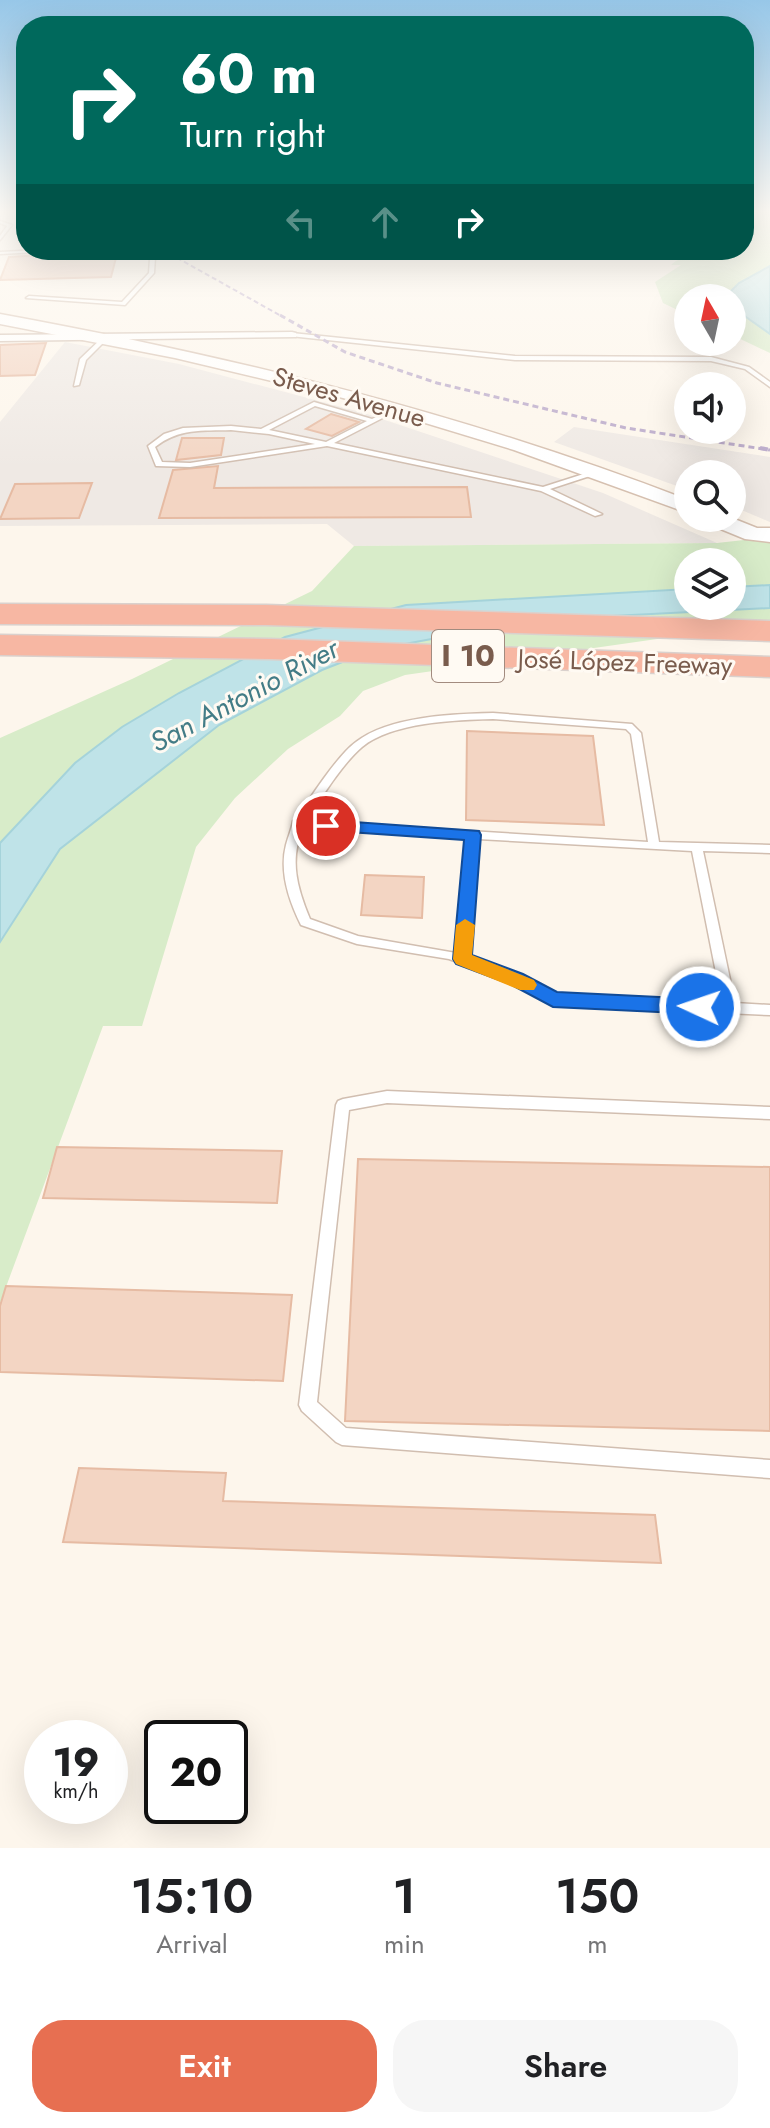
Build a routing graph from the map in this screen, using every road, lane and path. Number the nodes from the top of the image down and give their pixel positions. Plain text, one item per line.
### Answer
1 (129, 297) edge
2 (29, 298) dead end
3 (0, 319) edge
4 (292, 335) joint
5 (98, 337) junction
6 (0, 338) edge
7 (76, 385) dead end
8 (770, 385) edge
9 (397, 409) junction
10 (373, 421) junction
11 (262, 431) junction
12 (327, 444) junction
13 (593, 472) junction
14 (543, 489) junction
15 (674, 502) edge
16 (598, 514) dead end
17 (0, 595) edge
18 (0, 614) edge
19 (217, 614) junction
20 (770, 631) edge
21 (0, 645) edge
22 (73, 646) junction
23 (0, 657) edge
24 (770, 667) edge
25 (297, 824) junction
26 (473, 835) junction
27 (654, 846) junction
28 (697, 847) junction
29 (770, 849) edge
30 (462, 959) junction
31 (729, 1008) junction
32 (770, 1010) edge
33 (770, 1113) edge
34 (770, 1469) edge

1 - 2 lane
3 - 5 main road, Steves Avenue
4 - 5 street
4 - 8 lane
5 - 6 street
5 - 7 lane
5 - 9 main road, Steves Avenue
9 - 10 lane
9 - 13 main road, Steves Avenue
10 - 11 lane
10 - 12 lane
11 - 12 lane
11 - 12 lane
12 - 14 lane
13 - 14 lane
13 - 15 main road, Steves Avenue
14 - 16 lane
17 - 19 highway
18 - 19 highway, José López Freeway / I 10
19 - 20 highway, José López Freeway / I 10
21 - 22 highway, José López Freeway / I 10
22 - 23 highway
22 - 24 highway, José López Freeway / I 10
25 - 26 lane
25 - 27 lane
25 - 30 lane
26 - 27 lane
26 - 30 lane
27 - 28 lane
28 - 29 lane
28 - 31 lane
30 - 31 lane
31 - 32 lane
33 - 34 lane

